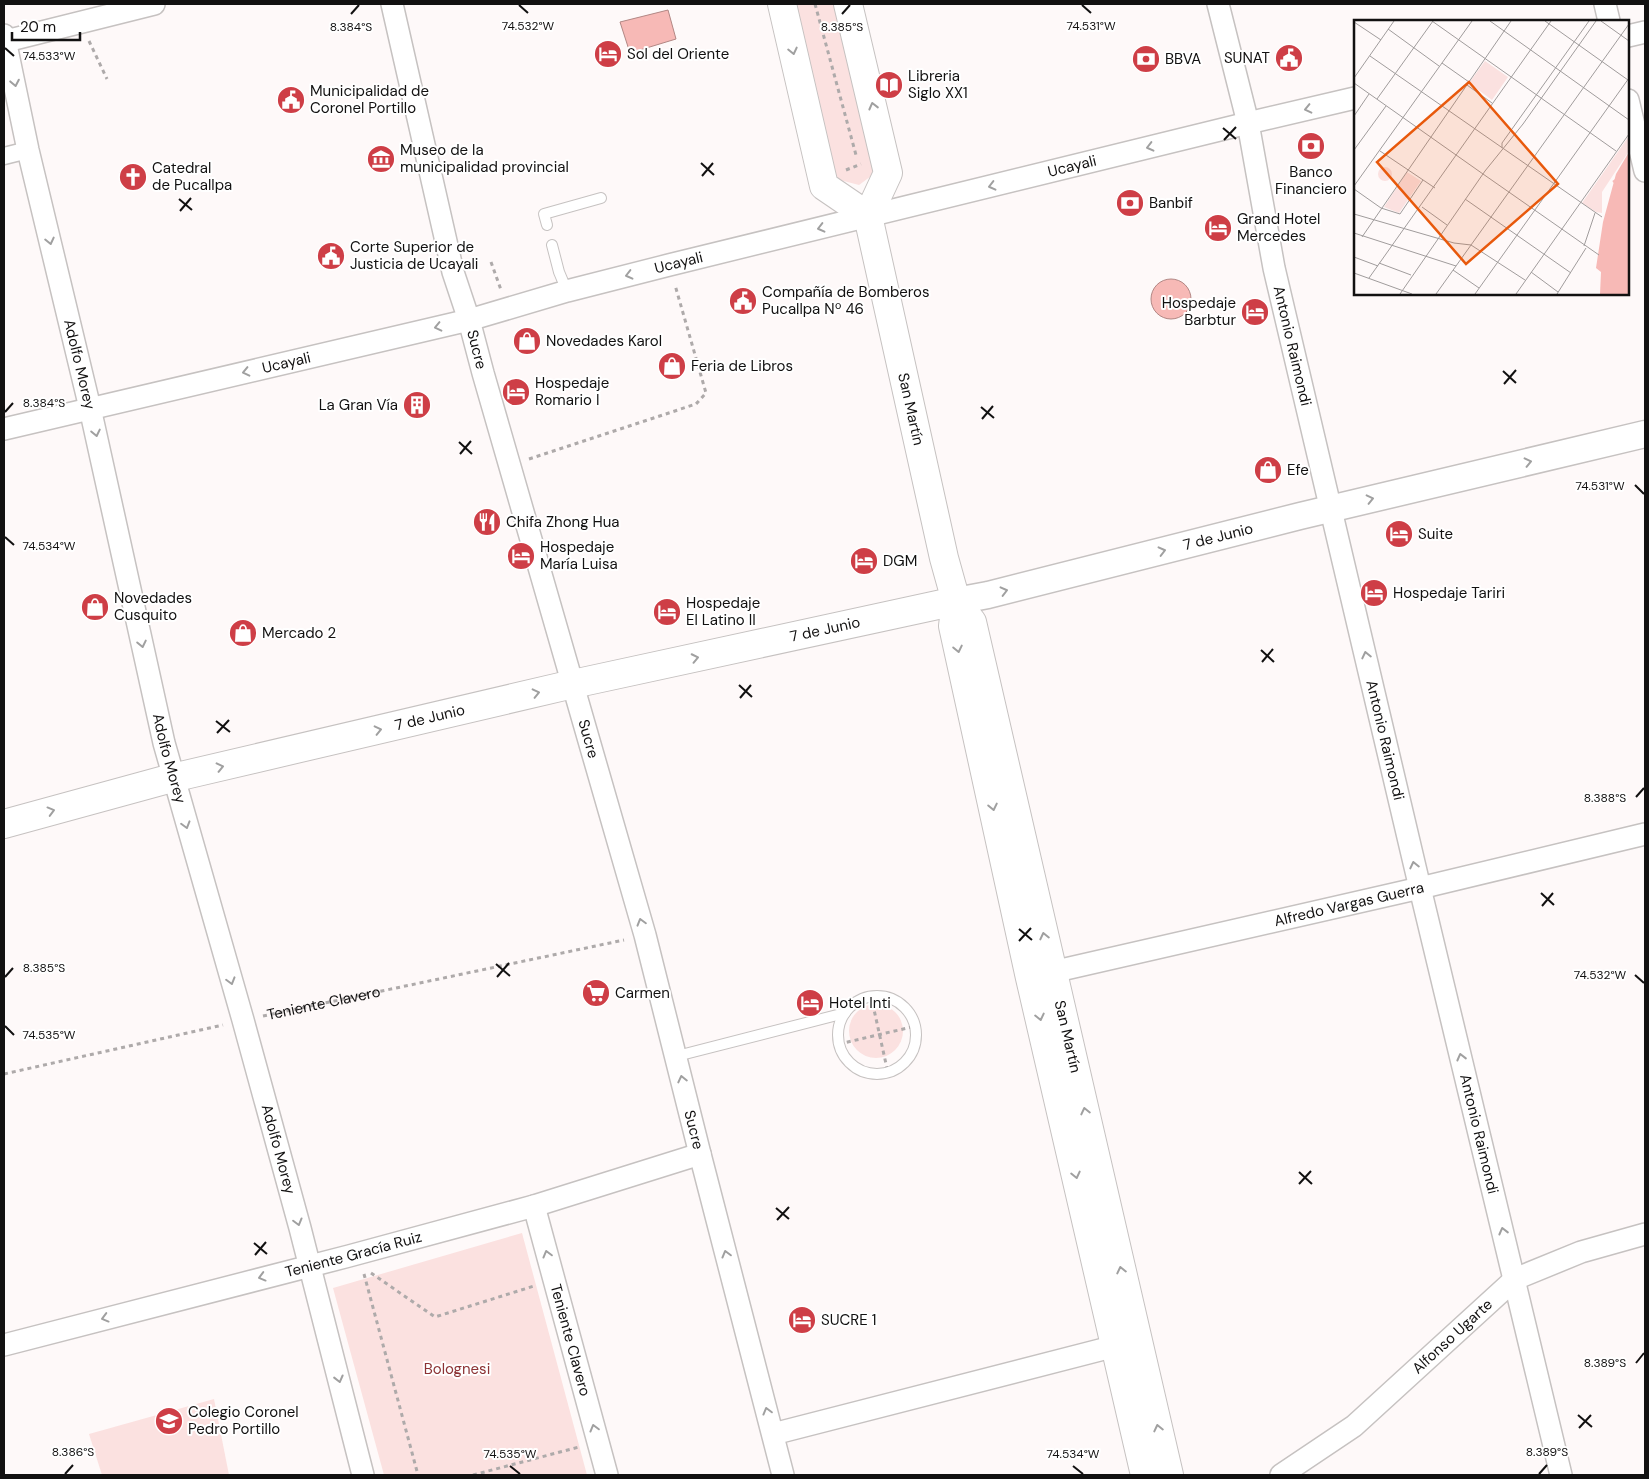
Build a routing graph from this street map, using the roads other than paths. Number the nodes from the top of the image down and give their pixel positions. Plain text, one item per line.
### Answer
1 (154, 4) edge
2 (392, 4) edge
3 (782, 4) edge
4 (848, 4) edge
5 (1218, 4) edge
6 (1605, 4) edge
7 (1609, 20) edge
8 (1645, 32) edge
9 (1629, 36) edge
10 (5, 38) edge
11 (1354, 98) edge
12 (1629, 104) edge
13 (1248, 123) junction
14 (28, 150) junction
15 (4, 156) edge
16 (1645, 171) edge
17 (601, 198) dead end
18 (868, 216) junction
19 (547, 225) dead end
20 (552, 245) dead end
21 (567, 291) junction
22 (469, 320) junction
23 (90, 408) junction
24 (4, 429) edge
25 (1645, 434) edge
26 (1331, 509) junction
27 (956, 600) junction
28 (573, 684) junction
29 (172, 778) junction
30 (4, 824) edge
31 (1645, 834) edge
32 (1420, 888) junction
33 (1041, 974) junction
34 (845, 1013) junction
35 (676, 1056) junction
36 (700, 1154) junction
37 (534, 1206) junction
38 (1645, 1234) edge
39 (310, 1265) junction
40 (1515, 1279) junction
41 (1127, 1343) junction
42 (4, 1345) edge
43 (772, 1434) junction
44 (362, 1475) edge
45 (607, 1475) edge
46 (783, 1475) edge
47 (1145, 1475) edge
48 (1169, 1475) edge
49 (1281, 1475) edge
50 (1562, 1475) edge

1 - 10 street
2 - 22 street, Sucre
3 -> 18 main road
18 -> 4 main road
5 - 13 street, Antonio Raimondi
6 - 7 street
8 - 9 street
10 -> 14 street, Adolfo Morey
11 -> 13 street, Ucayali
12 - 16 street
13 -> 18 street, Ucayali
13 - 26 street, Antonio Raimondi
14 - 15 street
14 -> 23 street, Adolfo Morey
17 - 19 lane
18 -> 21 street, Ucayali
18 - 27 main road, San Martín
20 - 21 lane
21 - 22 street, Ucayali
22 -> 23 street, Ucayali
22 - 28 street, Sucre
23 - 24 street, Ucayali
23 -> 29 street, Adolfo Morey
26 -> 25 street, 7 de Junio
27 -> 26 street, 7 de Junio
32 -> 26 street, Antonio Raimondi
28 -> 27 main road, 7 de Junio
27 - 33 main road, San Martín
29 -> 28 main road, 7 de Junio
35 -> 28 street, Sucre
30 -> 29 main road, 7 de Junio
29 -> 39 street, Adolfo Morey
31 - 32 street, Alfredo Vargas Guerra
32 - 33 street, Alfredo Vargas Guerra
40 -> 32 street, Antonio Raimondi
33 - 41 main road, San Martín
34 - 34 lane
34 - 35 lane
36 -> 35 street, Sucre
36 - 37 street, Teniente Gracía Ruiz
43 -> 36 street, Sucre
37 - 39 street, Teniente Gracía Ruiz
45 -> 37 street, Teniente Clavero
38 - 40 street, Alfonso Ugarte
39 -> 42 street, Teniente Gracía Ruiz
39 -> 44 street, Adolfo Morey
40 - 49 street, Alfonso Ugarte
40 - 50 street, Antonio Raimondi
41 - 43 street
41 - 47 main road, San Martín
48 -> 41 main road, San Martín
43 - 46 street, Sucre

